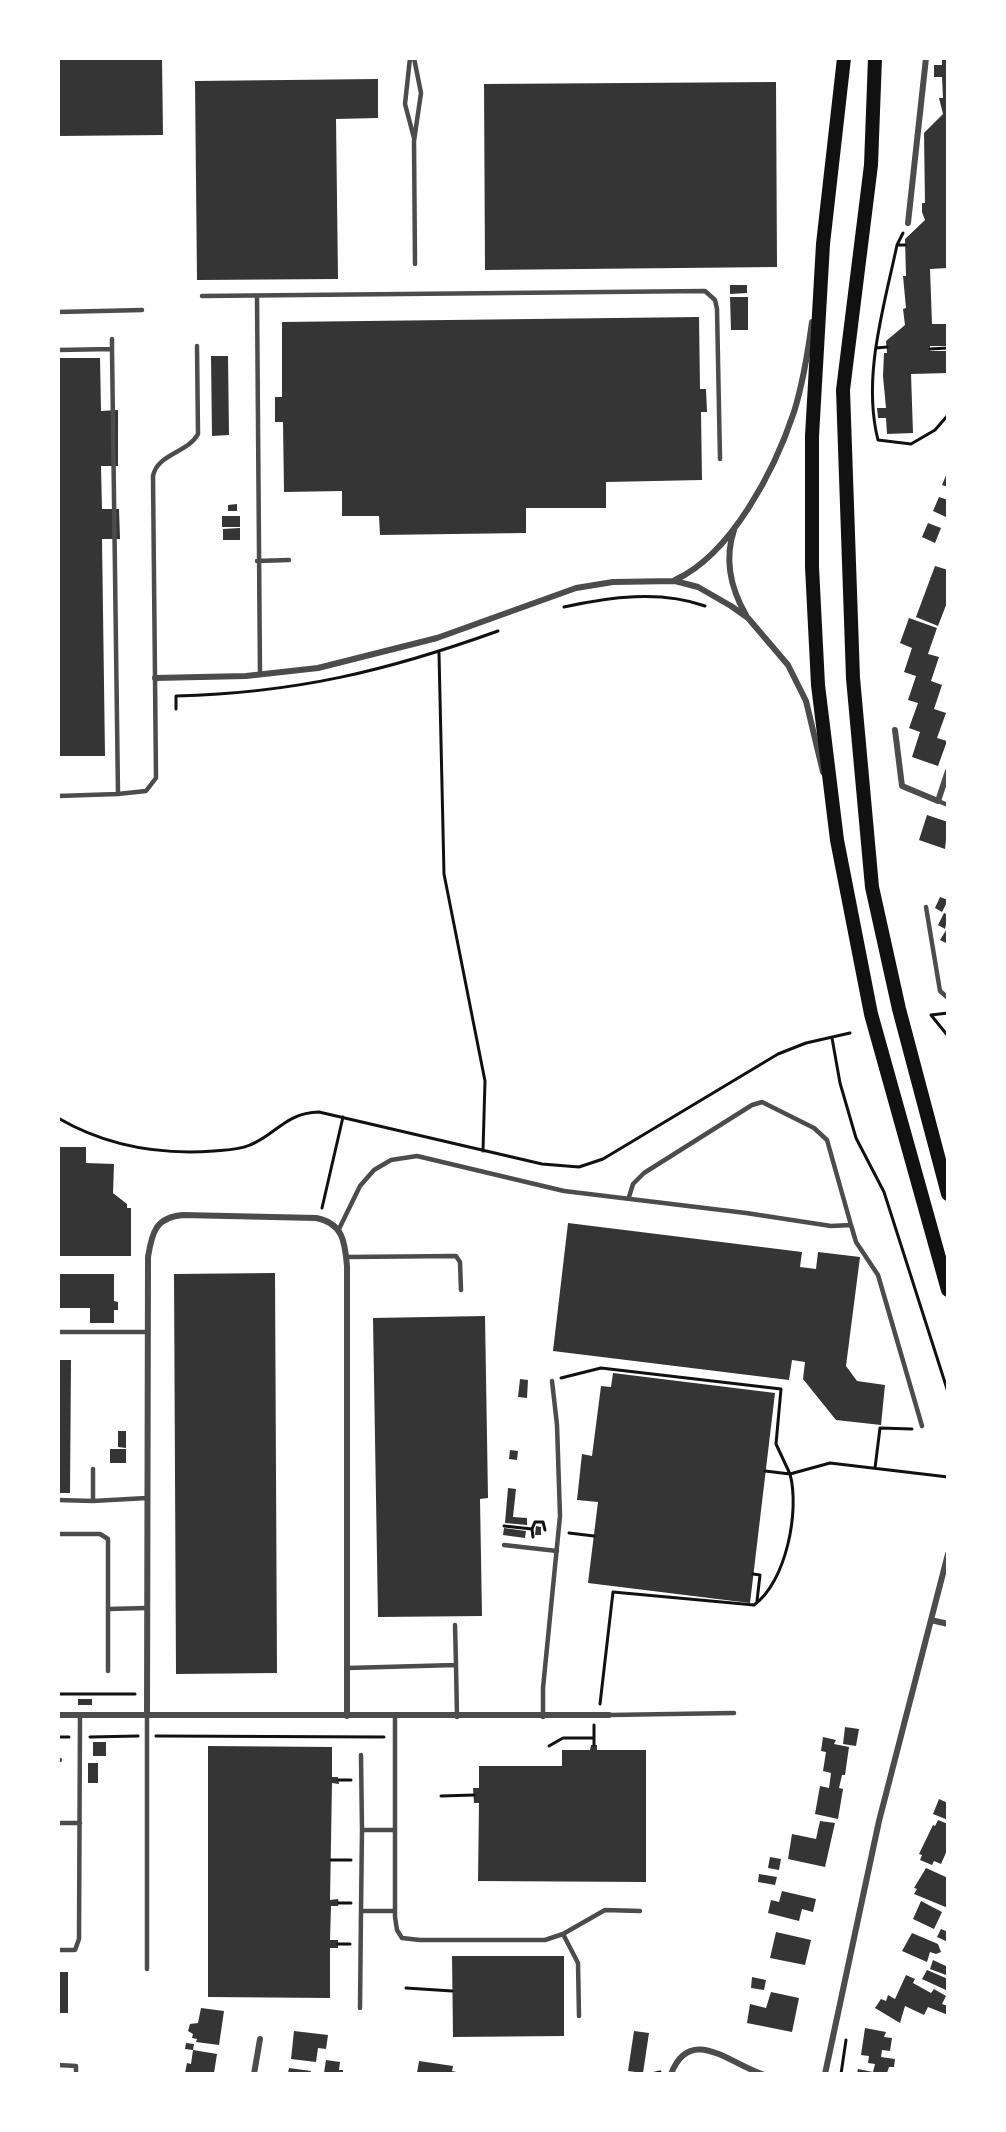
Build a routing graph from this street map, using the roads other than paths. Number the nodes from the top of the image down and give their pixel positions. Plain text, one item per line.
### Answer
1 (412, 58) edge
2 (844, 58) edge
3 (875, 58) edge
4 (926, 58) edge
5 (414, 141) junction
6 (908, 223) road end
7 (822, 262) junction
8 (415, 264) dead end
9 (202, 296) dead end
10 (257, 296) junction
11 (142, 310) dead end
12 (58, 312) edge
13 (112, 339) dead end
14 (197, 346) dead end
15 (112, 349) junction
16 (58, 350) edge
17 (720, 459) dead end
18 (734, 529) junction
19 (289, 560) dead end
20 (257, 561) junction
21 (675, 580) junction
22 (748, 618) junction
23 (260, 675) junction
24 (155, 678) junction
25 (895, 730) dead end
26 (948, 771) edge
27 (118, 794) junction
28 (58, 796) edge
29 (938, 801) junction
30 (948, 805) edge
31 (837, 840) junction
32 (926, 907) dead end
33 (948, 998) edge
34 (948, 1194) edge
35 (629, 1197) junction
36 (851, 1225) junction
37 (339, 1229) junction
38 (347, 1257) junction
39 (461, 1290) dead end
40 (948, 1290) edge
41 (58, 1332) edge
42 (147, 1332) junction
43 (552, 1381) road end
44 (922, 1426) road end
45 (93, 1469) dead end
46 (147, 1498) junction
47 (58, 1500) edge
48 (93, 1501) junction
49 (58, 1534) edge
50 (504, 1545) dead end
51 (557, 1551) junction
52 (948, 1554) edge
53 (147, 1608) junction
54 (108, 1609) junction
55 (931, 1620) junction
56 (948, 1624) edge
57 (455, 1625) dead end
58 (456, 1665) junction
59 (347, 1668) junction
60 (108, 1671) dead end
61 (734, 1713) dead end
62 (58, 1715) edge
63 (80, 1715) junction
64 (147, 1715) junction
65 (609, 1715) joint
66 (347, 1716) junction
67 (395, 1717) junction
68 (457, 1717) junction
69 (543, 1717) junction
70 (361, 1755) dead end
71 (58, 1823) edge
72 (80, 1823) junction
73 (362, 1830) junction
74 (395, 1830) junction
75 (362, 1911) junction
76 (395, 1911) junction
77 (640, 1911) dead end
78 (562, 1934) junction
79 (58, 1950) edge
80 (147, 1969) dead end
81 (360, 2008) dead end
82 (579, 2016) dead end
83 (260, 2039) dead end
84 (58, 2066) edge
85 (76, 2073) edge
86 (254, 2073) edge
87 (671, 2073) edge
88 (762, 2073) edge
89 (825, 2073) edge

1 - 5 lane
1 - 5 lane
2 - 7 main road
3 - 34 main road
4 - 6 street
5 - 8 lane
7 - 18 street
7 - 31 main road
9 - 10 lane
10 - 17 lane
10 - 20 lane
11 - 12 lane
13 - 15 lane
14 - 24 lane
15 - 16 lane
15 - 27 lane
18 - 21 street
18 - 22 street
19 - 20 lane
20 - 23 lane
21 - 22 street
21 - 23 street
22 - 31 street
23 - 24 street
24 - 27 lane
25 - 29 street
26 - 29 street
27 - 28 lane
29 - 30 lane
31 - 40 main road
32 - 33 lane
35 - 36 lane
35 - 36 lane
35 - 37 lane
36 - 44 lane
37 - 38 street
37 - 42 street
38 - 39 lane
38 - 59 street
41 - 42 lane
42 - 46 street
43 - 51 lane
45 - 48 lane
46 - 48 lane
46 - 53 street
47 - 48 lane
49 - 54 lane
50 - 51 lane
51 - 69 lane
52 - 55 street
53 - 54 lane
53 - 64 street
54 - 60 lane
55 - 56 street
55 - 89 street
57 - 58 lane
58 - 59 lane
58 - 68 lane
59 - 66 street
61 - 65 lane
62 - 63 street
63 - 64 street
63 - 72 lane
64 - 66 street
64 - 80 lane
65 - 69 street
66 - 67 street
67 - 68 street
67 - 74 lane
68 - 69 street
70 - 73 lane
71 - 72 lane
72 - 79 lane
73 - 74 lane
73 - 75 lane
74 - 76 lane
75 - 76 lane
75 - 81 lane
76 - 78 lane
77 - 78 lane
78 - 82 lane
83 - 86 street
84 - 85 lane
87 - 88 street

